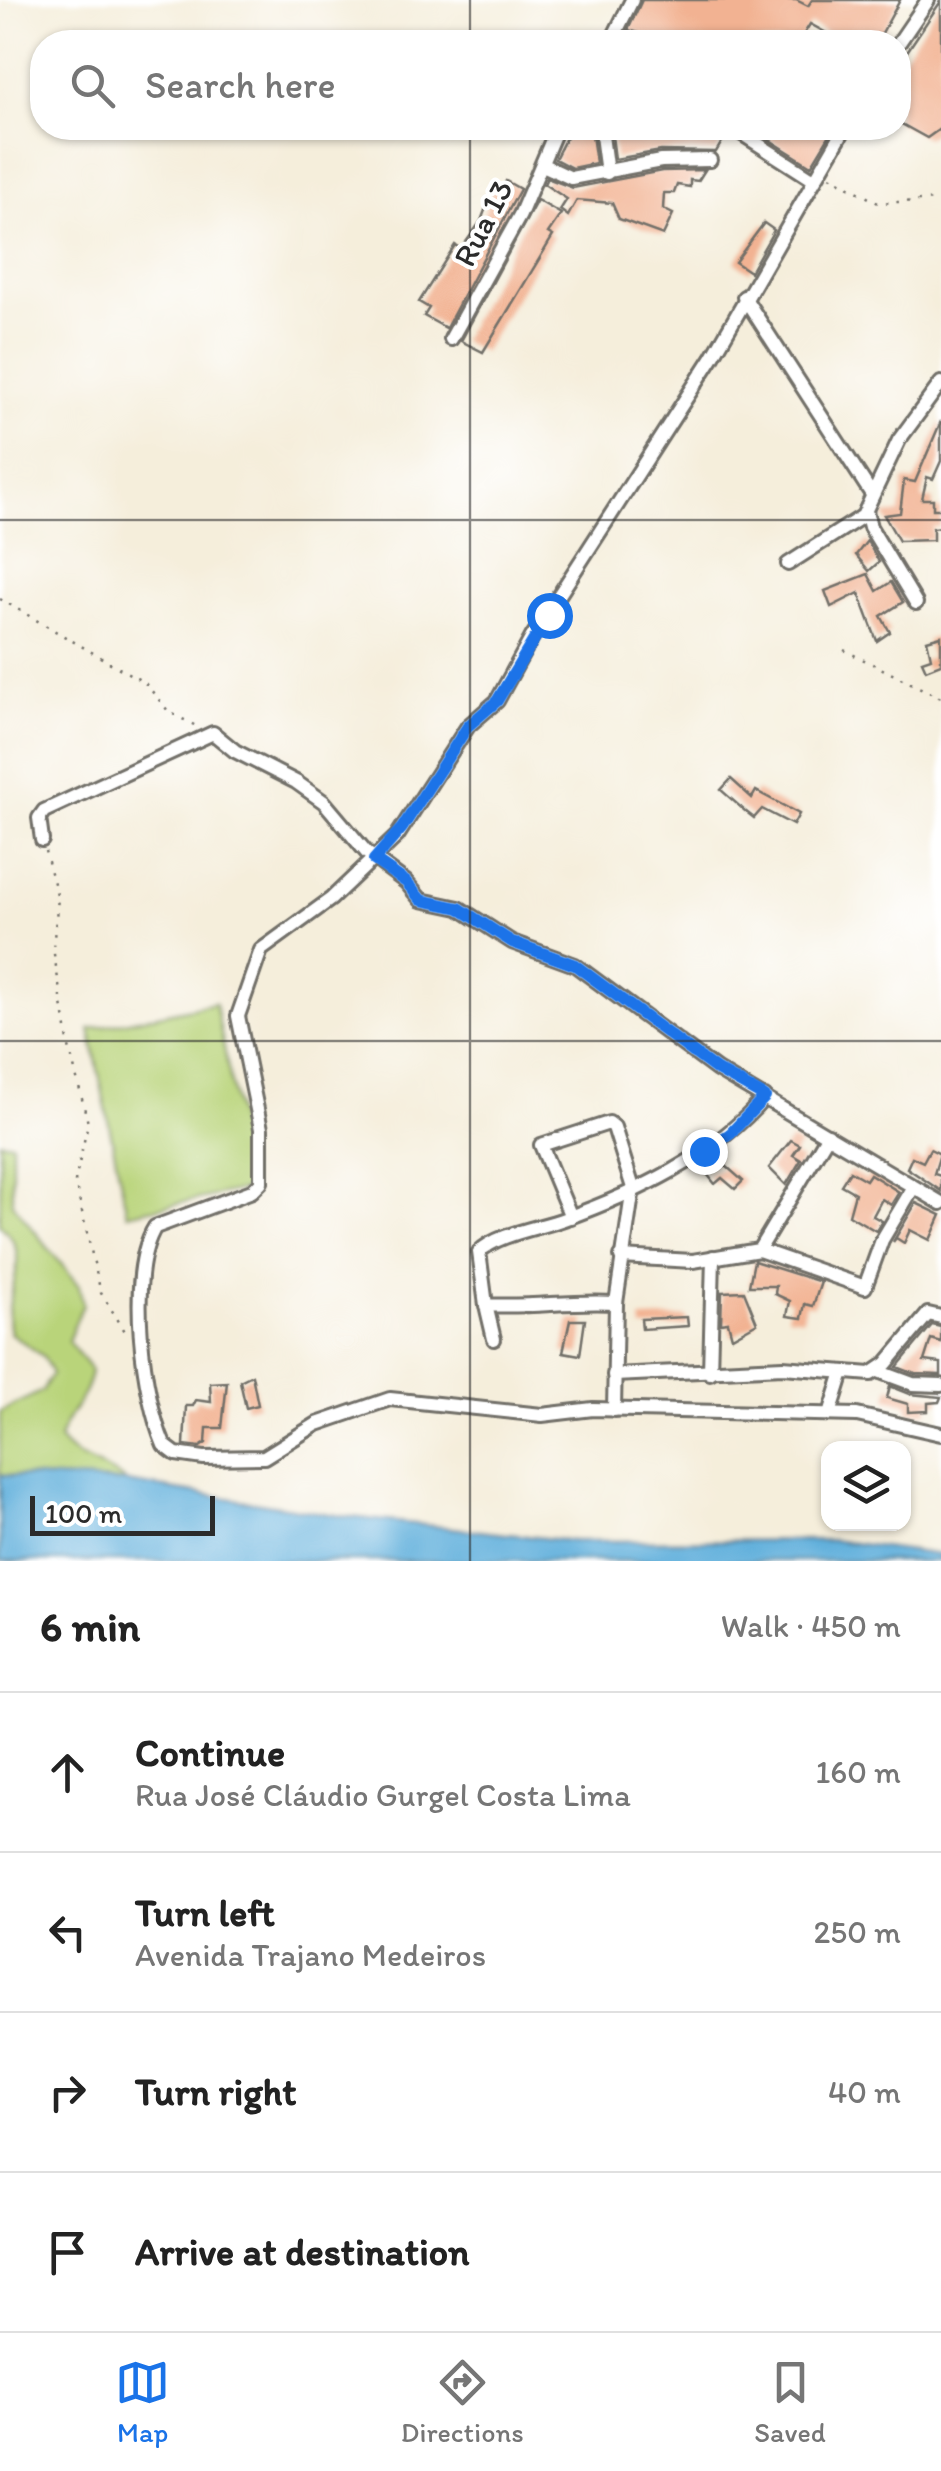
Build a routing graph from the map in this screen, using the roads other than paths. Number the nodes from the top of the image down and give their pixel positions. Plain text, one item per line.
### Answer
1 (632, 0) edge
2 (928, 0) edge
3 (618, 30) edge
4 (908, 30) edge
5 (552, 140) edge
6 (602, 140) edge
7 (754, 140) edge
8 (838, 140) edge
9 (710, 160) road end
10 (543, 165) junction
11 (606, 173) junction
12 (817, 175) junction
13 (744, 297) junction
14 (451, 339) dead end
15 (941, 383) edge
16 (871, 493) junction
17 (866, 511) junction
18 (788, 564) dead end
19 (916, 603) dead end
20 (42, 840) road end
21 (374, 860) junction
22 (765, 1097) junction
23 (828, 1136) junction
24 (633, 1188) junction
25 (913, 1188) junction
26 (941, 1203) edge
27 (571, 1216) junction
28 (759, 1250) junction
29 (714, 1257) junction
30 (622, 1258) junction
31 (616, 1304) junction
32 (486, 1305) junction
33 (941, 1317) edge
34 (494, 1338) dead end
35 (878, 1371) junction
36 (842, 1372) junction
37 (710, 1373) junction
38 (614, 1375) junction
39 (941, 1384) edge
40 (614, 1410) junction
41 (830, 1414) junction
42 (941, 1434) edge

1 - 3 street
2 - 4 street
5 - 10 street, Rua 13
6 - 11 street
7 - 12 street
8 - 12 street
9 - 11 street
10 - 11 street
10 - 14 street, Rua 13
12 - 13 street
13 - 16 street
13 - 21 street
15 - 16 street
16 - 17 street
17 - 18 street
17 - 19 street
20 - 21 street
21 - 22 street
21 - 40 street
22 - 23 street
22 - 24 street
23 - 25 street
23 - 28 street
24 - 27 street
24 - 27 street
24 - 30 street
25 - 26 street
25 - 28 street
27 - 32 street
28 - 29 street
29 - 30 street
29 - 37 street
30 - 31 street
31 - 32 street
31 - 38 street
32 - 34 street
33 - 35 street
35 - 36 street
35 - 39 street
36 - 37 street
36 - 41 street
37 - 38 street
38 - 40 street
40 - 41 street
41 - 42 street

